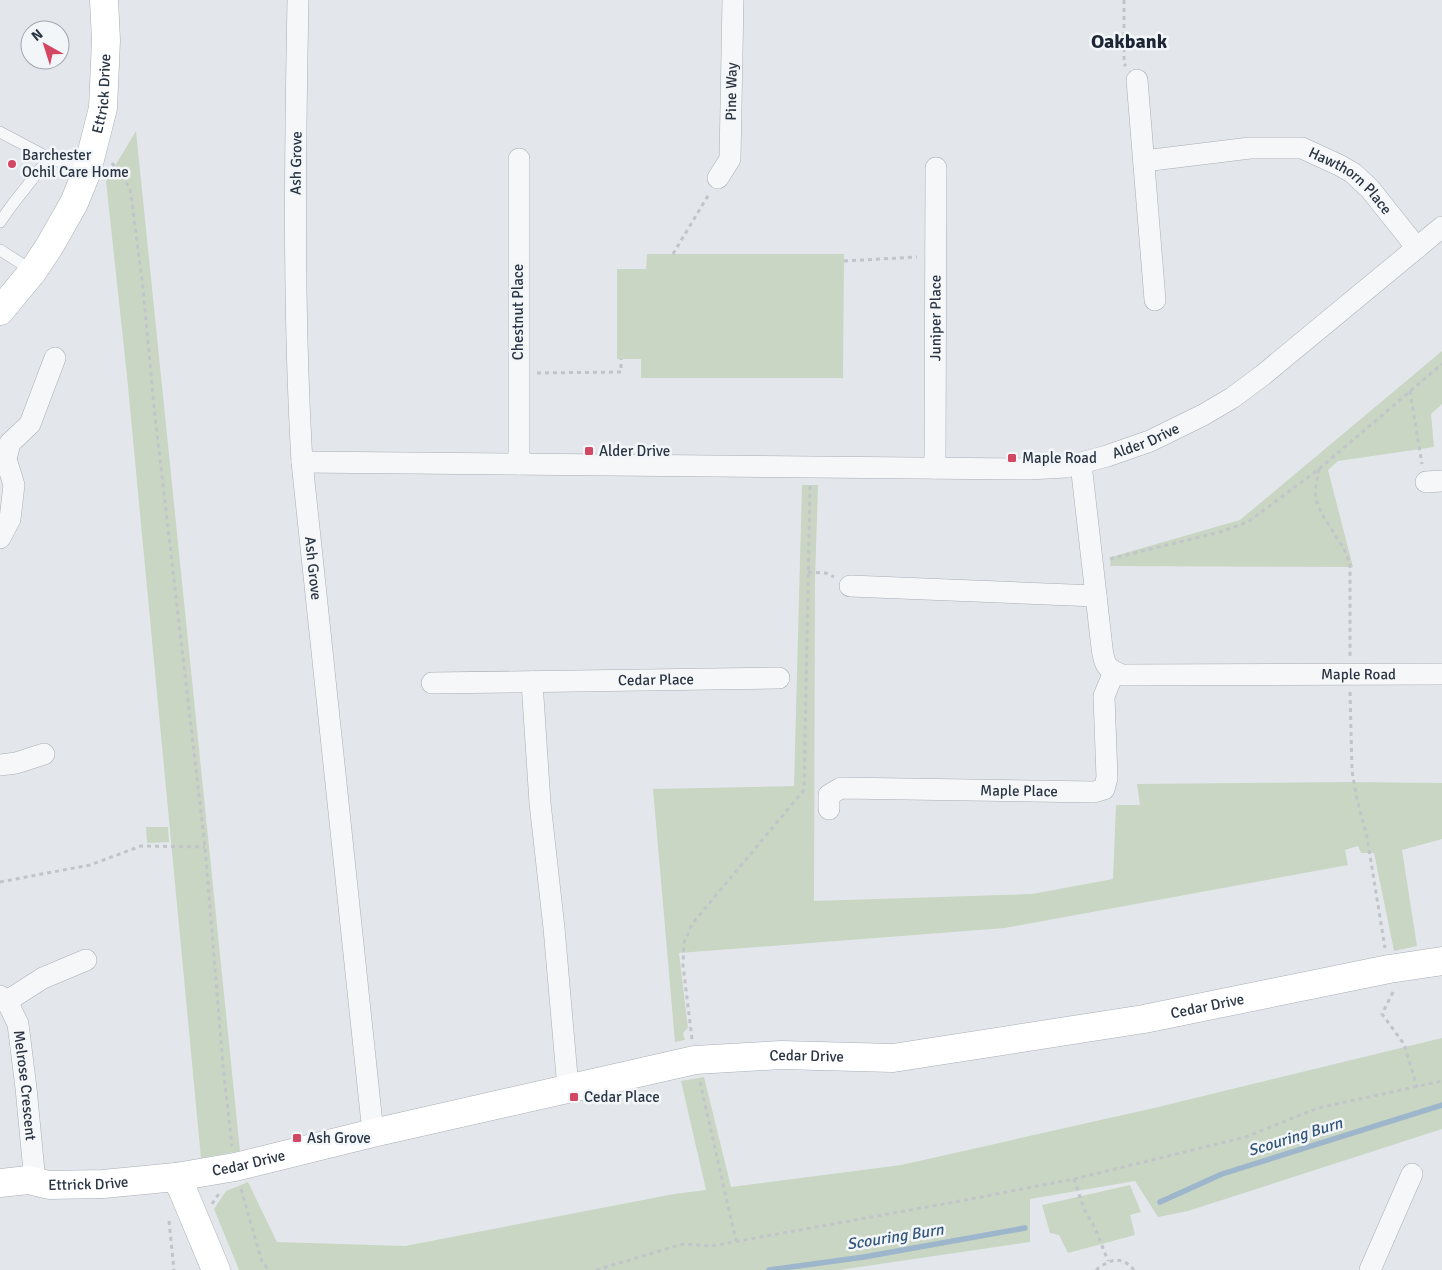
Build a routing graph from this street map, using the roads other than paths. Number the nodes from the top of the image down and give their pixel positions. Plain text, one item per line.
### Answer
1 (104, 0) edge
2 (298, 0) edge
3 (733, 0) edge
4 (1137, 80) road end
5 (0, 132) edge
6 (49, 158) junction
7 (518, 159) dead end
8 (1144, 162) junction
9 (936, 168) dead end
10 (86, 171) junction
11 (718, 178) road end
12 (0, 222) edge
13 (1442, 227) edge
14 (1417, 248) junction
15 (0, 250) edge
16 (34, 271) junction
17 (1155, 300) dead end
18 (0, 310) edge
19 (55, 358) dead end
20 (3, 456) edge
21 (302, 462) junction
22 (519, 464) junction
23 (1081, 464) junction
24 (935, 468) junction
25 (0, 538) edge
26 (850, 586) road end
27 (1096, 596) junction
28 (1114, 672) junction
29 (1442, 674) edge
30 (779, 678) dead end
31 (532, 682) junction
32 (432, 683) dead end
33 (44, 754) dead end
34 (0, 765) edge
35 (829, 809) dead end
36 (86, 960) dead end
37 (1442, 961) edge
38 (4, 999) edge
39 (568, 1088) junction
40 (373, 1133) junction
41 (1412, 1174) dead end
42 (176, 1177) junction
43 (35, 1182) junction
44 (0, 1183) edge
45 (216, 1270) edge
46 (1370, 1270) edge

1 - 10 street, Ettrick Drive
2 - 21 street, Ash Grove
3 - 11 street, Pine Way
4 - 8 street
5 - 6 lane
6 - 10 lane
6 - 12 lane
7 - 22 street, Chestnut Place
8 - 14 street, Hawthorn Place
8 - 17 street
9 - 24 street, Juniper Place
10 - 16 street, Ettrick Drive
13 - 14 street, Alder Drive
14 - 23 street, Alder Drive
15 - 16 lane
16 - 18 street, Ettrick Drive
19 - 20 street
20 - 25 street
21 - 22 street, Alder Drive
21 - 40 street, Ash Grove
22 - 24 street, Alder Drive
23 - 24 street, Alder Drive
23 - 27 street
26 - 27 street
27 - 28 street
28 - 29 street, Maple Road
28 - 35 street, Maple Place
30 - 31 street, Cedar Place
31 - 32 street, Cedar Place
31 - 39 street
33 - 34 street
36 - 38 street
37 - 39 street, Cedar Drive
38 - 43 street, Melrose Crescent
39 - 40 street, Cedar Drive
40 - 42 street, Cedar Drive
41 - 46 street
42 - 43 street, Ettrick Drive
42 - 45 street
43 - 44 street, Ettrick Drive

